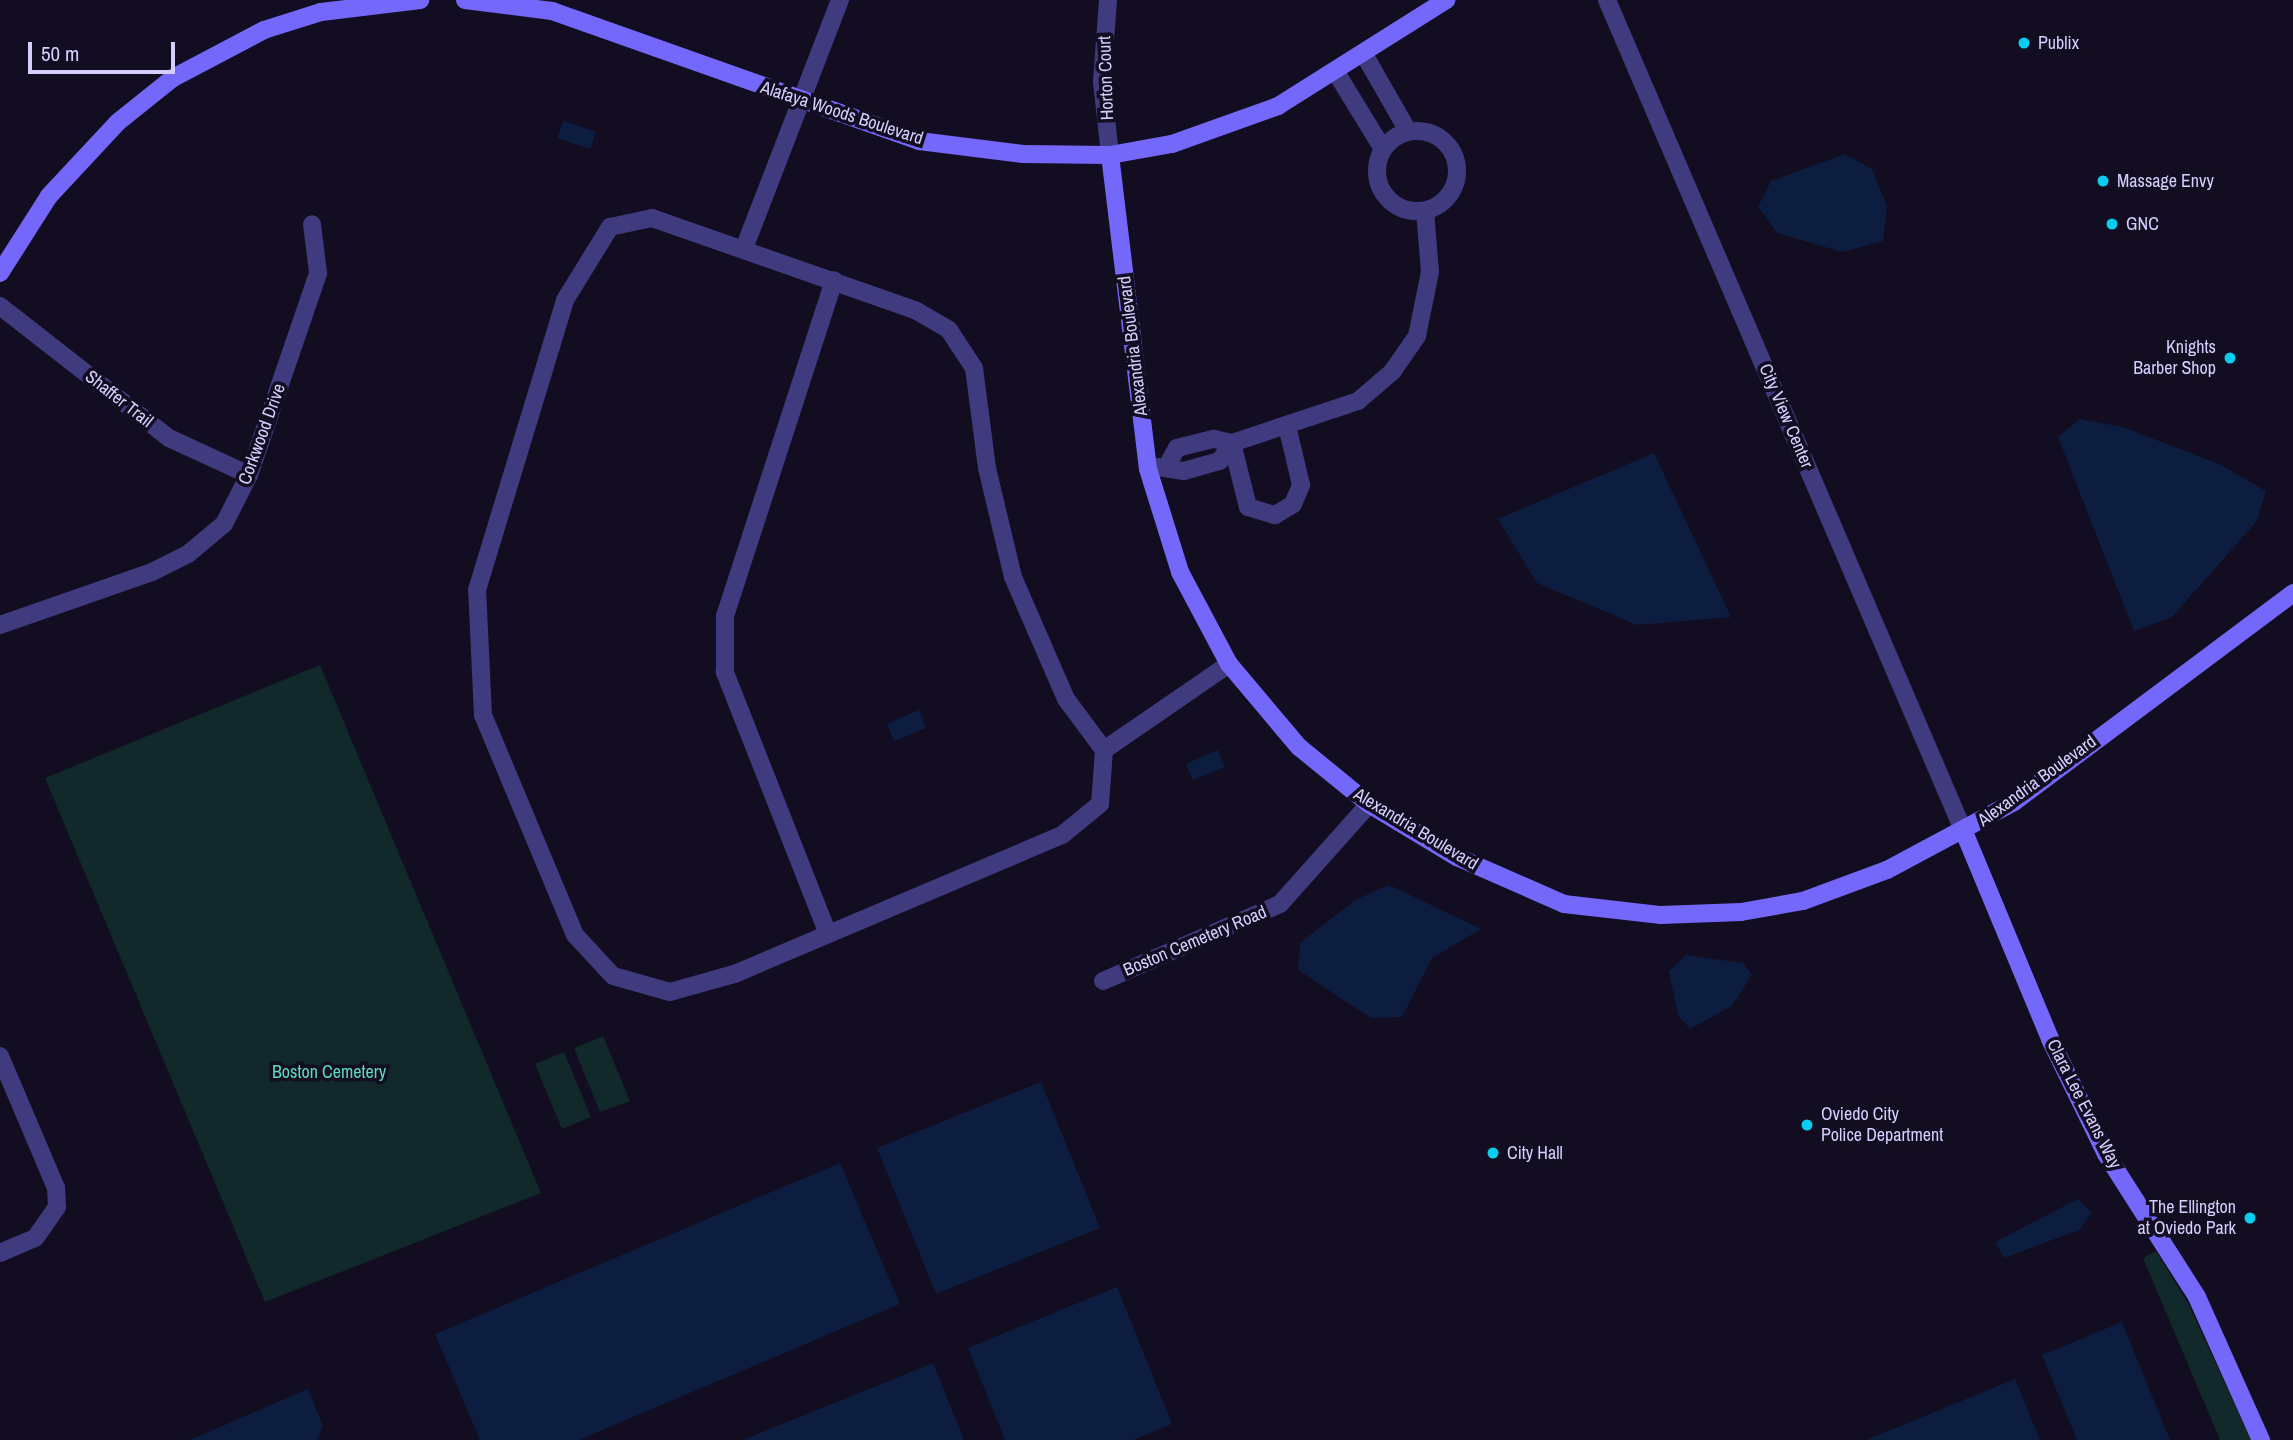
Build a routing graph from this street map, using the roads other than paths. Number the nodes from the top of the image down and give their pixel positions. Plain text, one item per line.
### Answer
1 (420, 0) edge
2 (465, 0) edge
3 (840, 0) edge
4 (1108, 0) edge
5 (1446, 0) edge
6 (1607, 0) edge
7 (379, 1) edge
8 (1365, 56) junction
9 (1337, 74) junction
10 (804, 102) junction
11 (1408, 131) junction
12 (1382, 149) junction
13 (1110, 155) junction
14 (1425, 211) junction
15 (312, 224) dead end
16 (745, 246) junction
17 (0, 272) edge
18 (834, 280) junction
19 (0, 306) edge
20 (1287, 426) junction
21 (1232, 443) junction
22 (1148, 470) junction
23 (249, 475) junction
24 (2293, 593) edge
25 (0, 625) edge
26 (1230, 664) junction
27 (1104, 750) junction
28 (1369, 804) junction
29 (1964, 832) junction
30 (828, 934) junction
31 (1103, 981) dead end
32 (0, 1056) edge
33 (0, 1253) edge
34 (2261, 1440) edge

1 - 7 street
2 - 10 street, Alafaya Woods Boulevard
3 - 10 street
4 - 13 street, Horton Court
5 - 8 street, Alafaya Woods Boulevard
6 - 29 street, City View Center
7 - 17 street
8 - 9 street, Alafaya Woods Boulevard
8 - 11 street
9 - 12 street
9 - 13 street, Alafaya Woods Boulevard
10 - 13 street, Alafaya Woods Boulevard
10 - 16 street
11 - 12 street
11 - 14 street
12 - 14 street
13 - 22 street, Alexandria Boulevard
14 - 20 street
15 - 23 street, Corkwood Drive
16 - 18 street
16 - 30 street
18 - 27 street
18 - 30 street
19 - 23 street, Shaffer Trail
20 - 21 street
20 - 21 street
21 - 22 street
22 - 26 street, Alexandria Boulevard
23 - 25 street, Corkwood Drive
24 - 29 street, Alexandria Boulevard
26 - 27 street
26 - 28 street, Alexandria Boulevard
27 - 30 street
28 - 29 street, Alexandria Boulevard
28 - 31 street, Boston Cemetery Road
29 - 34 street, Clara Lee Evans Way
32 - 33 street

